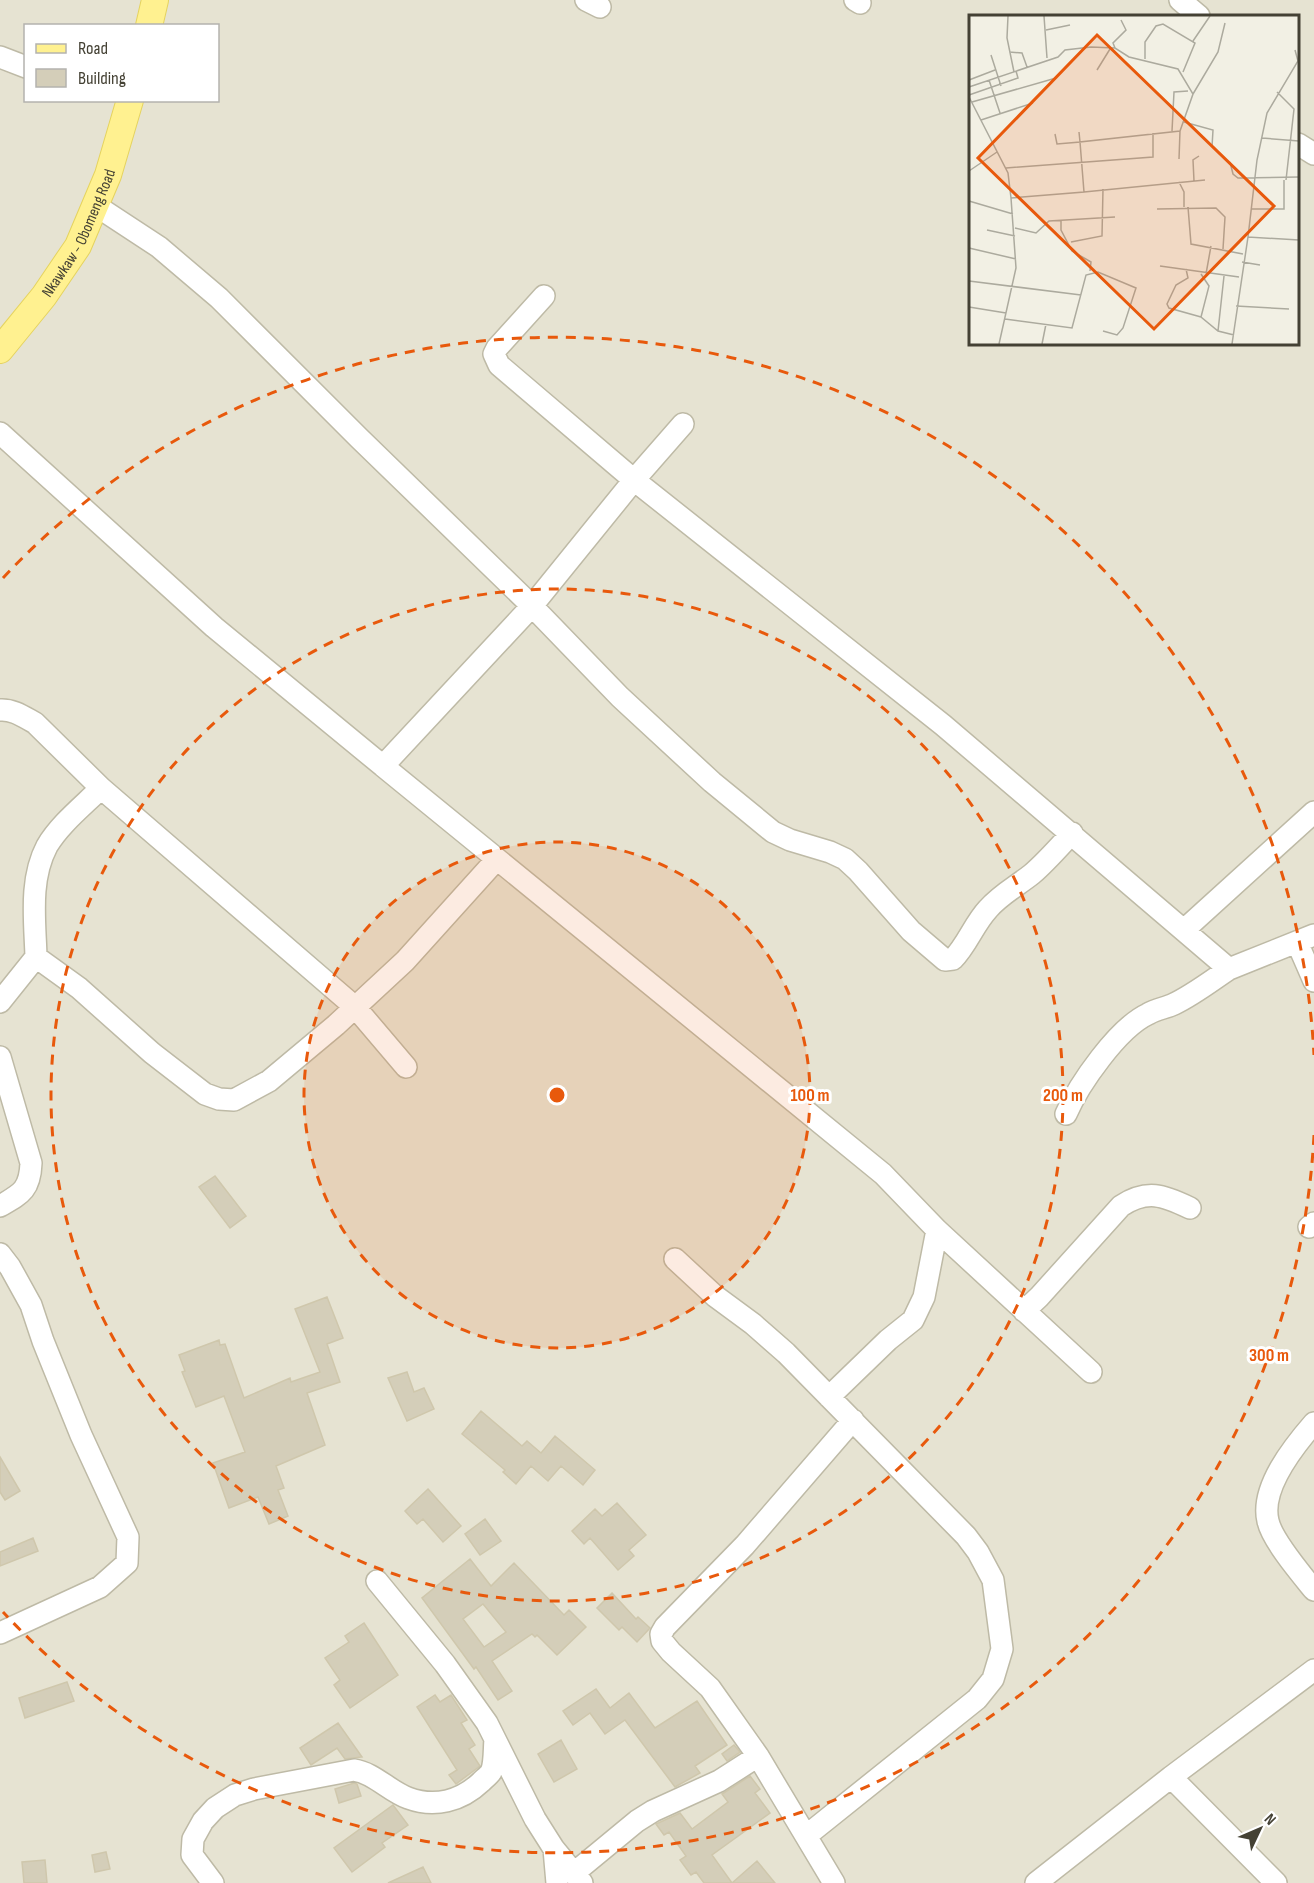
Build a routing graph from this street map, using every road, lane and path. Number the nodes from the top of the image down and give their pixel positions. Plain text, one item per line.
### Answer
1 (155, 0) edge
2 (1180, 0) edge
3 (1197, 15) edge
4 (149, 24) edge
5 (0, 57) edge
6 (24, 66) edge
7 (129, 102) edge
8 (95, 205) junction
9 (544, 296) dead end
10 (0, 350) edge
11 (683, 424) dead end
12 (0, 433) edge
13 (634, 480) junction
14 (531, 606) junction
15 (0, 710) edge
16 (383, 766) junction
17 (101, 788) junction
18 (1314, 812) edge
19 (1072, 833) junction
20 (497, 859) junction
21 (1184, 930) junction
22 (1305, 939) edge
23 (36, 957) junction
24 (1229, 969) junction
25 (1314, 981) edge
26 (0, 1002) edge
27 (354, 1007) junction
28 (0, 1057) edge
29 (406, 1067) dead end
30 (1066, 1113) dead end
31 (0, 1206) edge
32 (1190, 1208) dead end
33 (937, 1230) junction
34 (0, 1254) edge
35 (675, 1258) dead end
36 (1024, 1311) junction
37 (1091, 1372) dead end
38 (829, 1397) junction
39 (853, 1420) junction
40 (1314, 1423) edge
41 (377, 1581) dead end
42 (1314, 1590) edge
43 (0, 1634) edge
44 (1314, 1670) edge
45 (495, 1739) junction
46 (758, 1756) junction
47 (1171, 1777) junction
48 (806, 1836) junction
49 (571, 1880) edge
50 (213, 1883) edge
51 (834, 1883) edge
52 (1036, 1883) edge
53 (1276, 1883) edge

1 - 4 main road
2 - 3 street
5 - 6 street
7 - 8 main road, Nkawkaw - Obomeng Road
8 - 10 main road, Nkawkaw - Obomeng Road
8 - 14 street
9 - 13 street
11 - 13 street
12 - 16 street
13 - 14 street
13 - 19 street
14 - 16 street
14 - 19 street
15 - 17 street
16 - 20 street
17 - 23 street
17 - 27 street
18 - 21 street
19 - 21 street
20 - 27 street
20 - 33 street
21 - 24 street
22 - 24 street
22 - 25 street
23 - 26 street
23 - 27 street
24 - 30 street
27 - 29 street
28 - 31 street
32 - 36 street
33 - 36 street
33 - 38 street
34 - 43 street
35 - 38 street
36 - 37 street
38 - 39 street
39 - 46 street
39 - 48 street
40 - 42 street
41 - 45 street
44 - 47 street
45 - 49 street
45 - 50 street
46 - 48 street
46 - 49 street
47 - 52 street
47 - 53 street
48 - 51 street

